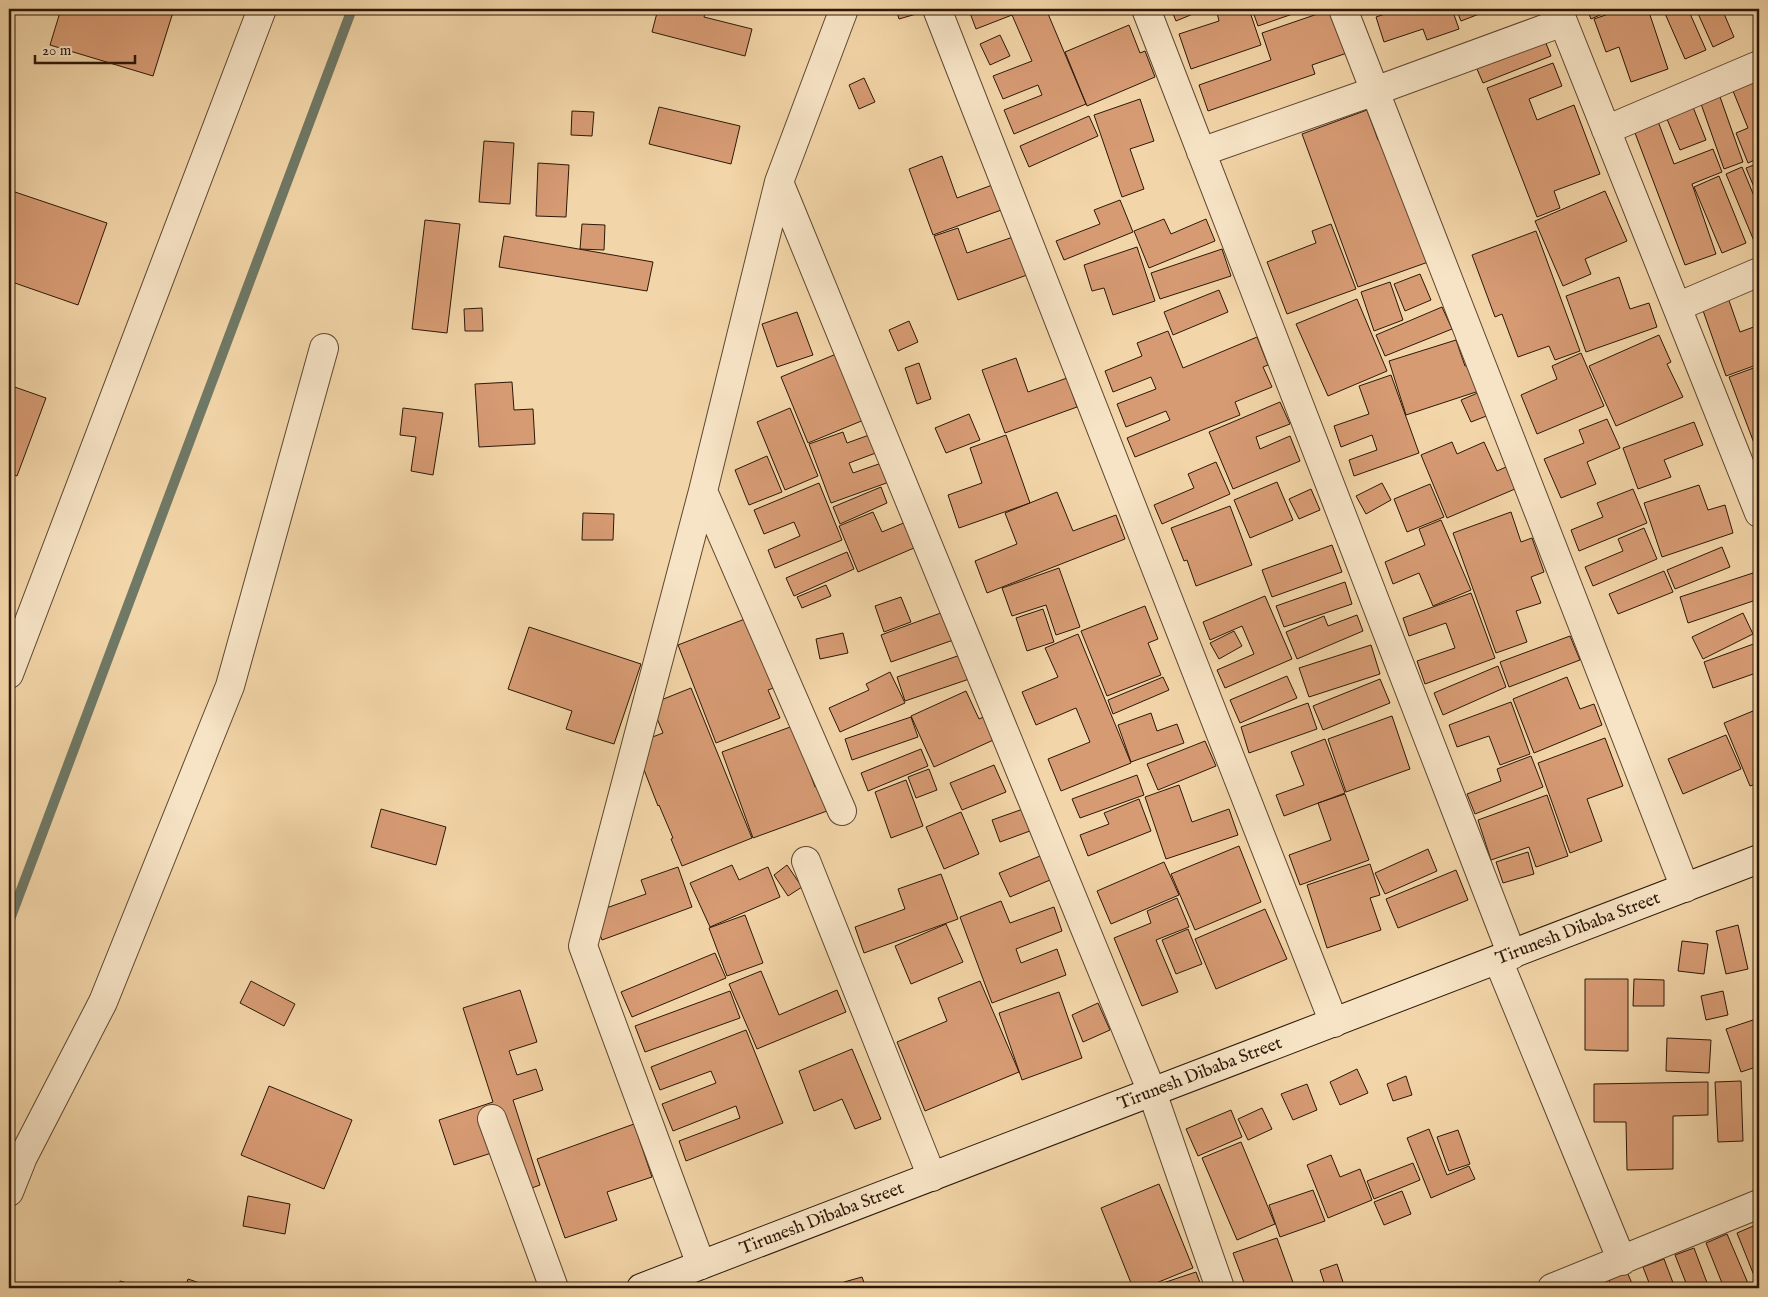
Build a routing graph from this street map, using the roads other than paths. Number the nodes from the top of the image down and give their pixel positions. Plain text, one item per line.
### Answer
1 (262, 9) edge
2 (844, 9) edge
3 (937, 9) edge
4 (1146, 9) edge
5 (1343, 9) edge
6 (1561, 16) edge
7 (1759, 65) edge
8 (1375, 91) junction
9 (1606, 130) junction
10 (1201, 152) junction
11 (779, 182) junction
12 (1759, 272) edge
13 (1677, 307) junction
14 (324, 348) dead end
15 (1754, 484) edge
16 (703, 491) junction
17 (1759, 513) edge
18 (11, 661) edge
19 (842, 811) dead end
20 (1759, 860) edge
21 (806, 861) dead end
22 (1686, 888) junction
23 (1505, 957) junction
24 (1334, 1023) junction
25 (1152, 1092) junction
26 (492, 1119) dead end
27 (932, 1176) junction
28 (9, 1192) edge
29 (1759, 1204) edge
30 (1622, 1261) junction
31 (701, 1265) junction
32 (554, 1288) edge
33 (641, 1288) edge
34 (1220, 1288) edge
35 (1552, 1288) edge

1 - 18 street
2 - 11 street
3 - 24 street
4 - 10 street
5 - 8 street
6 - 8 street
6 - 9 street
7 - 9 street
8 - 10 street
8 - 22 street
9 - 13 street
10 - 23 street
11 - 16 street
11 - 25 street
12 - 13 street
13 - 15 street
14 - 28 street
15 - 17 street
16 - 19 street
16 - 31 street
20 - 22 street, Tirunesh Dibaba Street
21 - 27 street
22 - 23 street, Tirunesh Dibaba Street
23 - 24 street, Tirunesh Dibaba Street
23 - 30 street
24 - 25 street, Tirunesh Dibaba Street
25 - 27 street, Tirunesh Dibaba Street
25 - 34 street
26 - 32 street
27 - 31 street, Tirunesh Dibaba Street
29 - 30 street
30 - 35 street
31 - 33 street, Tirunesh Dibaba Street

